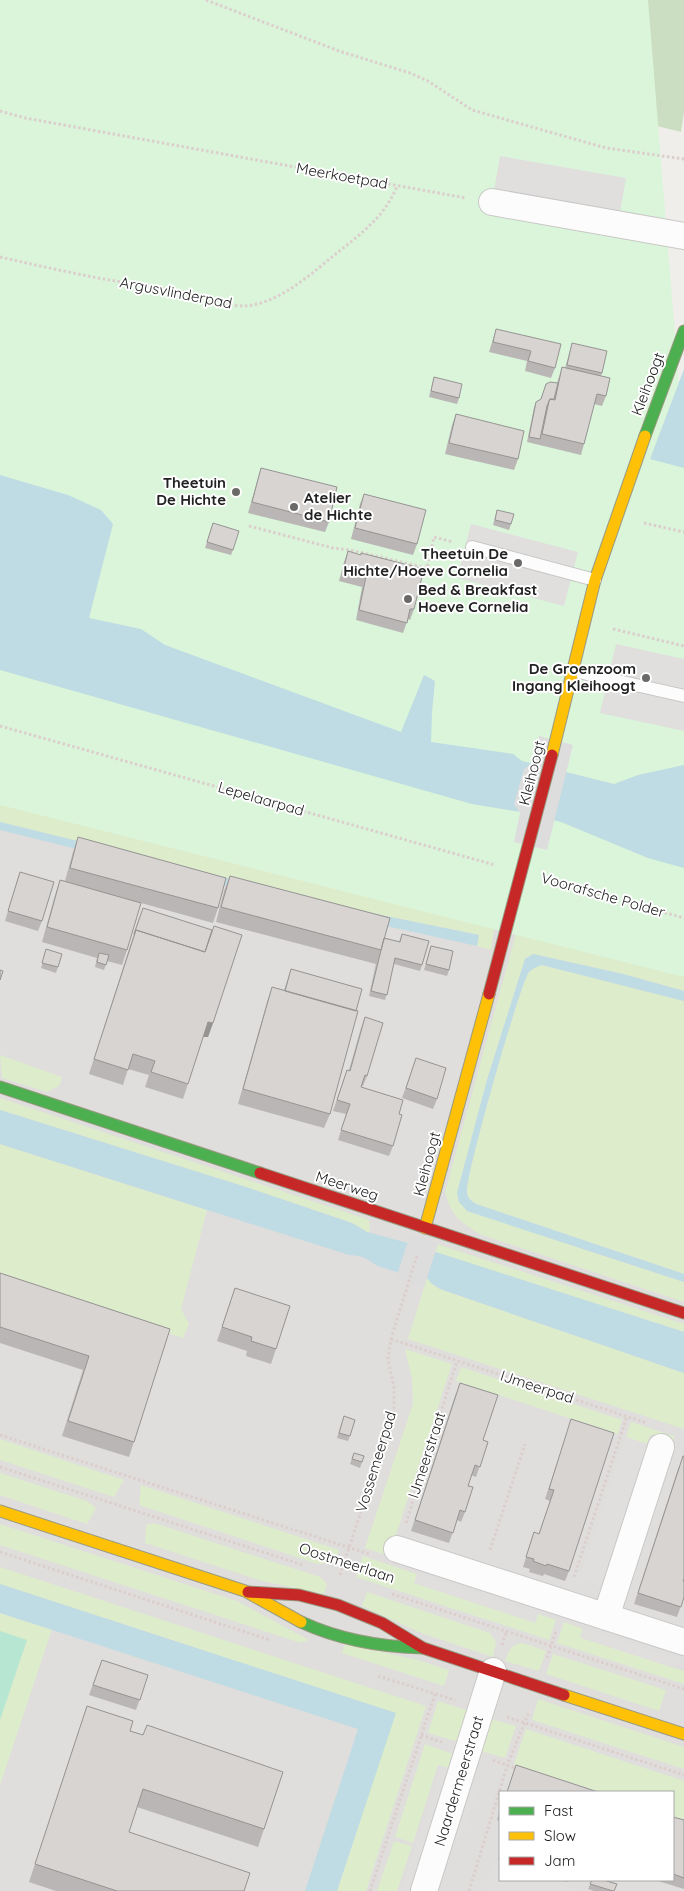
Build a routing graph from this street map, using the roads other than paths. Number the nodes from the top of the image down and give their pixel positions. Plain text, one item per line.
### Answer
1 (492, 202) road end
2 (684, 236) edge
3 (684, 331) edge
4 (472, 547) road end
5 (595, 580) junction
6 (574, 671) junction
7 (684, 696) edge
8 (0, 1087) edge
9 (426, 1228) junction
10 (684, 1312) edge
11 (657, 1436) road end
12 (0, 1511) edge
13 (397, 1549) road end
14 (248, 1592) junction
15 (606, 1617) junction
16 (684, 1642) edge
17 (423, 1648) junction
18 (493, 1671) junction
19 (684, 1734) edge
20 (424, 1891) edge

1 - 2 street
3 - 5 street, Kleihoogt
4 - 5 lane
5 - 6 street, Kleihoogt
6 - 7 lane
6 - 9 street, Kleihoogt
8 - 9 street, Meerweg
9 - 10 street, Meerweg
11 - 15 street
12 - 14 street
13 - 15 street
14 - 17 street
14 - 17 street
15 - 16 street
17 - 18 street
18 - 19 street
18 - 20 street, Naardermeerstraat

